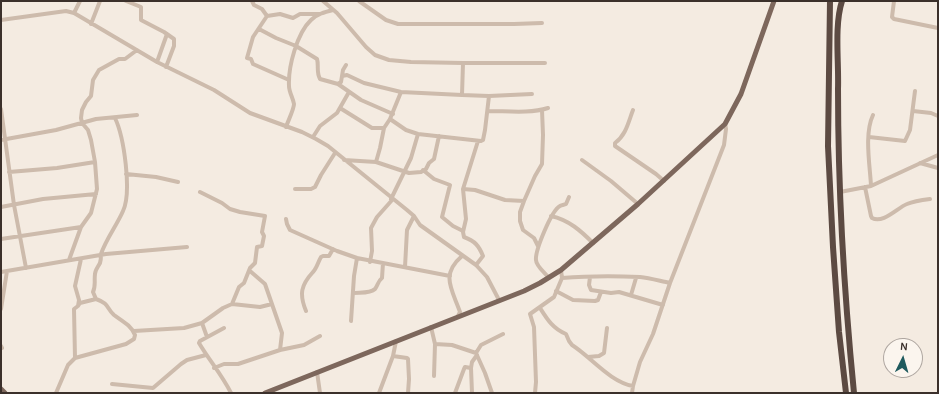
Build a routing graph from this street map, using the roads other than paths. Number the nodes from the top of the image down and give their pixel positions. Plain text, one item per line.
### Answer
1 (80, 1) edge
2 (100, 1) edge
3 (126, 1) edge
4 (252, 1) edge
5 (323, 1) edge
6 (359, 1) edge
7 (774, 1) edge
8 (830, 1) edge
9 (842, 1) edge
10 (894, 1) edge
11 (333, 10) junction
12 (74, 13) junction
13 (320, 14) junction
14 (267, 16) junction
15 (1, 20) edge
16 (542, 23) dead end
17 (91, 24) junction
18 (938, 28) edge
19 (259, 29) junction
20 (167, 34) junction
21 (296, 46) junction
22 (137, 50) junction
23 (157, 62) junction
24 (463, 63) junction
25 (545, 63) dead end
26 (346, 65) dead end
27 (166, 67) junction
28 (342, 76) junction
29 (289, 80) junction
30 (338, 84) junction
31 (915, 91) dead end
32 (349, 92) junction
33 (401, 92) junction
34 (462, 94) junction
35 (532, 94) dead end
36 (489, 96) junction
37 (340, 108) junction
38 (548, 108) dead end
39 (1, 110) edge
40 (542, 110) junction
41 (633, 110) dead end
42 (488, 111) junction
43 (913, 111) junction
44 (393, 114) junction
45 (138, 115) dead end
46 (873, 115) dead end
47 (938, 116) edge
48 (116, 118) junction
49 (390, 119) junction
50 (82, 123) junction
51 (725, 124) junction
52 (286, 127) junction
53 (384, 128) junction
54 (418, 134) junction
55 (439, 136) junction
56 (869, 136) junction
57 (313, 137) junction
58 (3, 140) edge
59 (478, 141) junction
60 (335, 153) junction
61 (938, 155) edge
62 (344, 160) junction
63 (582, 160) dead end
64 (95, 162) junction
65 (376, 162) junction
66 (920, 163) junction
67 (938, 168) edge
68 (423, 170) junction
69 (404, 171) junction
70 (10, 172) junction
71 (126, 174) junction
72 (664, 181) junction
73 (178, 182) dead end
74 (871, 186) junction
75 (865, 187) junction
76 (295, 189) dead end
77 (464, 189) junction
78 (200, 192) dead end
79 (840, 192) junction
80 (96, 194) junction
81 (569, 197) dead end
82 (392, 199) junction
83 (930, 199) dead end
84 (524, 200) junction
85 (638, 204) junction
86 (14, 205) junction
87 (1, 207) edge
88 (414, 216) junction
89 (551, 216) junction
90 (286, 219) dead end
91 (82, 227) junction
92 (463, 231) junction
93 (19, 236) junction
94 (1, 240) edge
95 (593, 243) junction
96 (538, 246) junction
97 (187, 247) dead end
98 (333, 249) junction
99 (101, 256) junction
100 (462, 256) junction
101 (357, 258) junction
102 (68, 260) junction
103 (81, 260) junction
104 (370, 262) junction
105 (384, 263) junction
106 (476, 265) junction
107 (405, 267) junction
108 (26, 268) junction
109 (561, 270) junction
110 (7, 271) junction
111 (250, 271) junction
112 (1, 272) edge
113 (450, 276) junction
114 (590, 277) junction
115 (549, 278) junction
116 (562, 278) junction
117 (636, 278) junction
118 (670, 283) junction
119 (556, 291) junction
120 (601, 292) junction
121 (353, 293) junction
122 (631, 295) junction
123 (96, 299) junction
124 (499, 300) junction
125 (232, 304) junction
126 (272, 304) junction
127 (663, 305) junction
128 (78, 306) junction
129 (540, 308) junction
130 (1, 309) edge
131 (306, 311) dead end
132 (458, 316) junction
133 (351, 321) dead end
134 (202, 323) junction
135 (430, 327) junction
136 (224, 328) dead end
137 (607, 328) dead end
138 (134, 331) junction
139 (503, 334) dead end
140 (320, 336) dead end
141 (207, 337) junction
142 (396, 341) junction
143 (435, 344) junction
144 (280, 350) junction
145 (476, 354) junction
146 (206, 355) junction
147 (393, 356) junction
148 (588, 357) junction
149 (75, 358) junction
150 (214, 368) junction
151 (471, 368) junction
152 (317, 372) junction
153 (434, 376) dead end
154 (112, 384) dead end
155 (633, 386) junction
156 (1, 389) edge
157 (5, 393) edge
158 (56, 393) edge
159 (231, 393) edge
160 (265, 393) edge
161 (320, 393) edge
162 (379, 393) edge
163 (408, 393) edge
164 (455, 393) edge
165 (472, 393) edge
166 (492, 393) edge
167 (535, 393) edge
168 (632, 393) edge
169 (846, 393) edge
170 (854, 393) edge

1 - 12 street
2 - 17 street
3 - 20 street
4 - 14 street
5 - 11 street
6 - 16 street
7 - 51 main road
8 - 169 highway
9 - 79 highway
10 - 18 street
11 - 13 street
11 - 24 street
12 - 15 street
12 - 17 street
13 - 14 street
13 - 21 street
14 - 19 street
17 - 22 street
19 - 21 street
19 - 29 street
20 - 23 street
20 - 27 street
21 - 29 street
21 - 30 street
22 - 23 street
22 - 50 street
23 - 27 street
24 - 25 street
24 - 34 street
26 - 28 street
27 - 52 street
28 - 30 street
28 - 33 street
29 - 52 street
30 - 32 street
31 - 43 street
32 - 37 street
32 - 44 street
33 - 34 street
33 - 44 street
34 - 36 street
35 - 36 street
36 - 42 street
37 - 53 street
37 - 57 street
38 - 40 street
39 - 58 street
40 - 42 street
40 - 84 street
41 - 72 street
42 - 59 street
43 - 47 street
43 - 56 street
44 - 49 street
45 - 48 street
46 - 56 street
48 - 50 street
48 - 71 street
49 - 53 street
49 - 54 street
50 - 58 street
50 - 64 street
51 - 72 main road
51 - 118 street
52 - 57 street
53 - 65 street
54 - 55 street
54 - 69 street
55 - 59 street
55 - 68 street
56 - 74 street
57 - 60 street
58 - 70 street
59 - 77 street
60 - 62 street
60 - 76 street
61 - 66 street
62 - 65 street
62 - 82 street
63 - 85 street
64 - 70 street
64 - 80 street
65 - 69 street
66 - 67 street
66 - 74 street
68 - 69 street
68 - 92 street
69 - 82 street
70 - 86 street
71 - 73 street
71 - 99 street
72 - 85 main road
74 - 75 street
75 - 79 street
75 - 83 street
77 - 84 street
77 - 92 street
78 - 111 street
79 - 170 highway
80 - 86 street
80 - 91 street
81 - 89 street
82 - 88 street
82 - 104 street
84 - 96 street
85 - 95 main road
86 - 87 street
86 - 93 street
88 - 100 street
88 - 107 street
89 - 95 street
89 - 96 street
90 - 98 street
91 - 93 street
91 - 102 street
92 - 106 street
93 - 94 street
93 - 108 street
95 - 109 main road
96 - 115 street
97 - 99 street
98 - 101 street
98 - 131 street
99 - 103 street
99 - 123 street
100 - 106 street
100 - 113 street
101 - 104 street
101 - 121 street
102 - 103 street
102 - 108 street
103 - 128 street
104 - 105 street
105 - 107 street
105 - 121 street
106 - 124 street
107 - 113 street
108 - 110 street
109 - 115 main road
109 - 116 street
110 - 112 street
110 - 130 street
111 - 125 street
111 - 126 street
113 - 132 street
114 - 116 street
114 - 117 street
114 - 120 street
115 - 124 main road
116 - 119 street
117 - 118 street
117 - 122 street
118 - 127 street
119 - 120 street
119 - 129 street
120 - 122 street
121 - 133 street
122 - 127 street
123 - 128 street
123 - 138 street
124 - 132 main road
125 - 126 street
125 - 134 street
126 - 144 street
127 - 155 street
128 - 149 street
129 - 148 street
129 - 167 street
132 - 135 main road
134 - 138 street
134 - 141 street
135 - 142 main road
135 - 143 street
136 - 141 street
137 - 148 street
138 - 149 street
139 - 145 street
140 - 144 street
141 - 146 street
142 - 147 street
142 - 152 main road
143 - 145 street
143 - 153 street
144 - 150 street
145 - 151 street
145 - 166 street
146 - 150 street
146 - 154 street
147 - 162 street
147 - 163 street
148 - 155 street
149 - 158 street
150 - 159 street
151 - 164 street
151 - 165 street
152 - 160 main road
152 - 161 street
155 - 168 street
156 - 157 main road

